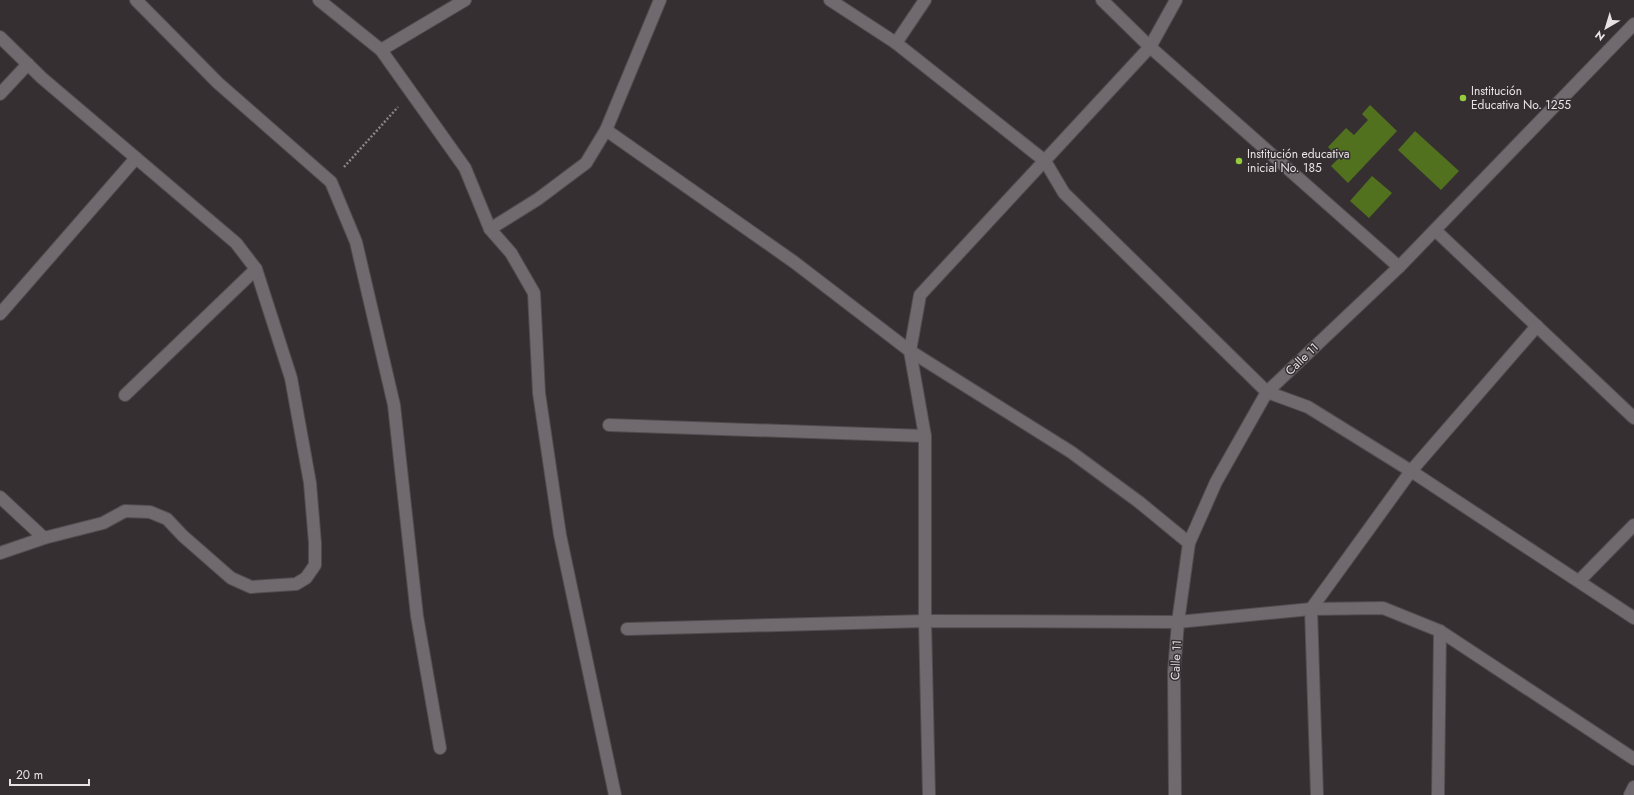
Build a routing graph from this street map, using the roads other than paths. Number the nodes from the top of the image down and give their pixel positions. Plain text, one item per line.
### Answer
1 (136, 0) edge
2 (319, 0) edge
3 (465, 0) edge
4 (660, 0) edge
5 (830, 0) edge
6 (925, 0) edge
7 (1102, 0) edge
8 (1176, 0) edge
9 (1634, 24) edge
10 (0, 37) edge
11 (896, 43) junction
12 (1150, 47) junction
13 (381, 50) junction
14 (28, 64) junction
15 (0, 94) edge
16 (606, 130) junction
17 (136, 158) junction
18 (1045, 161) junction
19 (490, 229) junction
20 (1435, 230) junction
21 (1399, 267) junction
22 (256, 270) junction
23 (0, 314) edge
24 (1537, 326) junction
25 (910, 351) junction
26 (1267, 392) junction
27 (125, 395) dead end
28 (1634, 417) edge
29 (609, 425) dead end
30 (925, 436) junction
31 (1411, 471) junction
32 (0, 497) edge
33 (1634, 525) edge
34 (44, 538) junction
35 (1189, 543) junction
36 (0, 553) edge
37 (1579, 581) junction
38 (1311, 610) junction
39 (1634, 618) edge
40 (924, 621) junction
41 (1178, 622) junction
42 (627, 629) dead end
43 (1440, 631) junction
44 (440, 748) dead end
45 (1634, 759) edge
46 (1634, 787) edge
47 (615, 795) edge
48 (929, 795) edge
49 (1175, 795) edge
50 (1318, 795) edge
51 (1438, 795) edge
52 (1630, 795) edge

1 - 44 street
2 - 13 street
3 - 13 street
4 - 16 street
5 - 11 street
6 - 11 street
7 - 12 street
8 - 12 street
9 - 20 street, Calle 11
10 - 14 street
11 - 18 street
12 - 18 street
12 - 21 street
13 - 19 street
14 - 15 street
14 - 17 street
16 - 19 street
16 - 25 street
17 - 22 street
17 - 23 street
18 - 25 street
18 - 26 street
19 - 47 street
20 - 21 street, Calle 11
20 - 24 street
21 - 26 street, Calle 11
22 - 27 street
22 - 34 street
24 - 28 street
24 - 31 street
25 - 30 street
25 - 35 street
26 - 31 street
26 - 35 street, Calle 11
29 - 30 street
30 - 40 street
31 - 37 street
31 - 38 street
32 - 34 street
33 - 37 street
34 - 36 street
35 - 41 street, Calle 11
37 - 39 street
38 - 41 street
38 - 43 street
38 - 50 street
40 - 41 street
40 - 42 street
40 - 48 street
41 - 49 street, Calle 11
43 - 45 street
43 - 51 street
46 - 52 street

